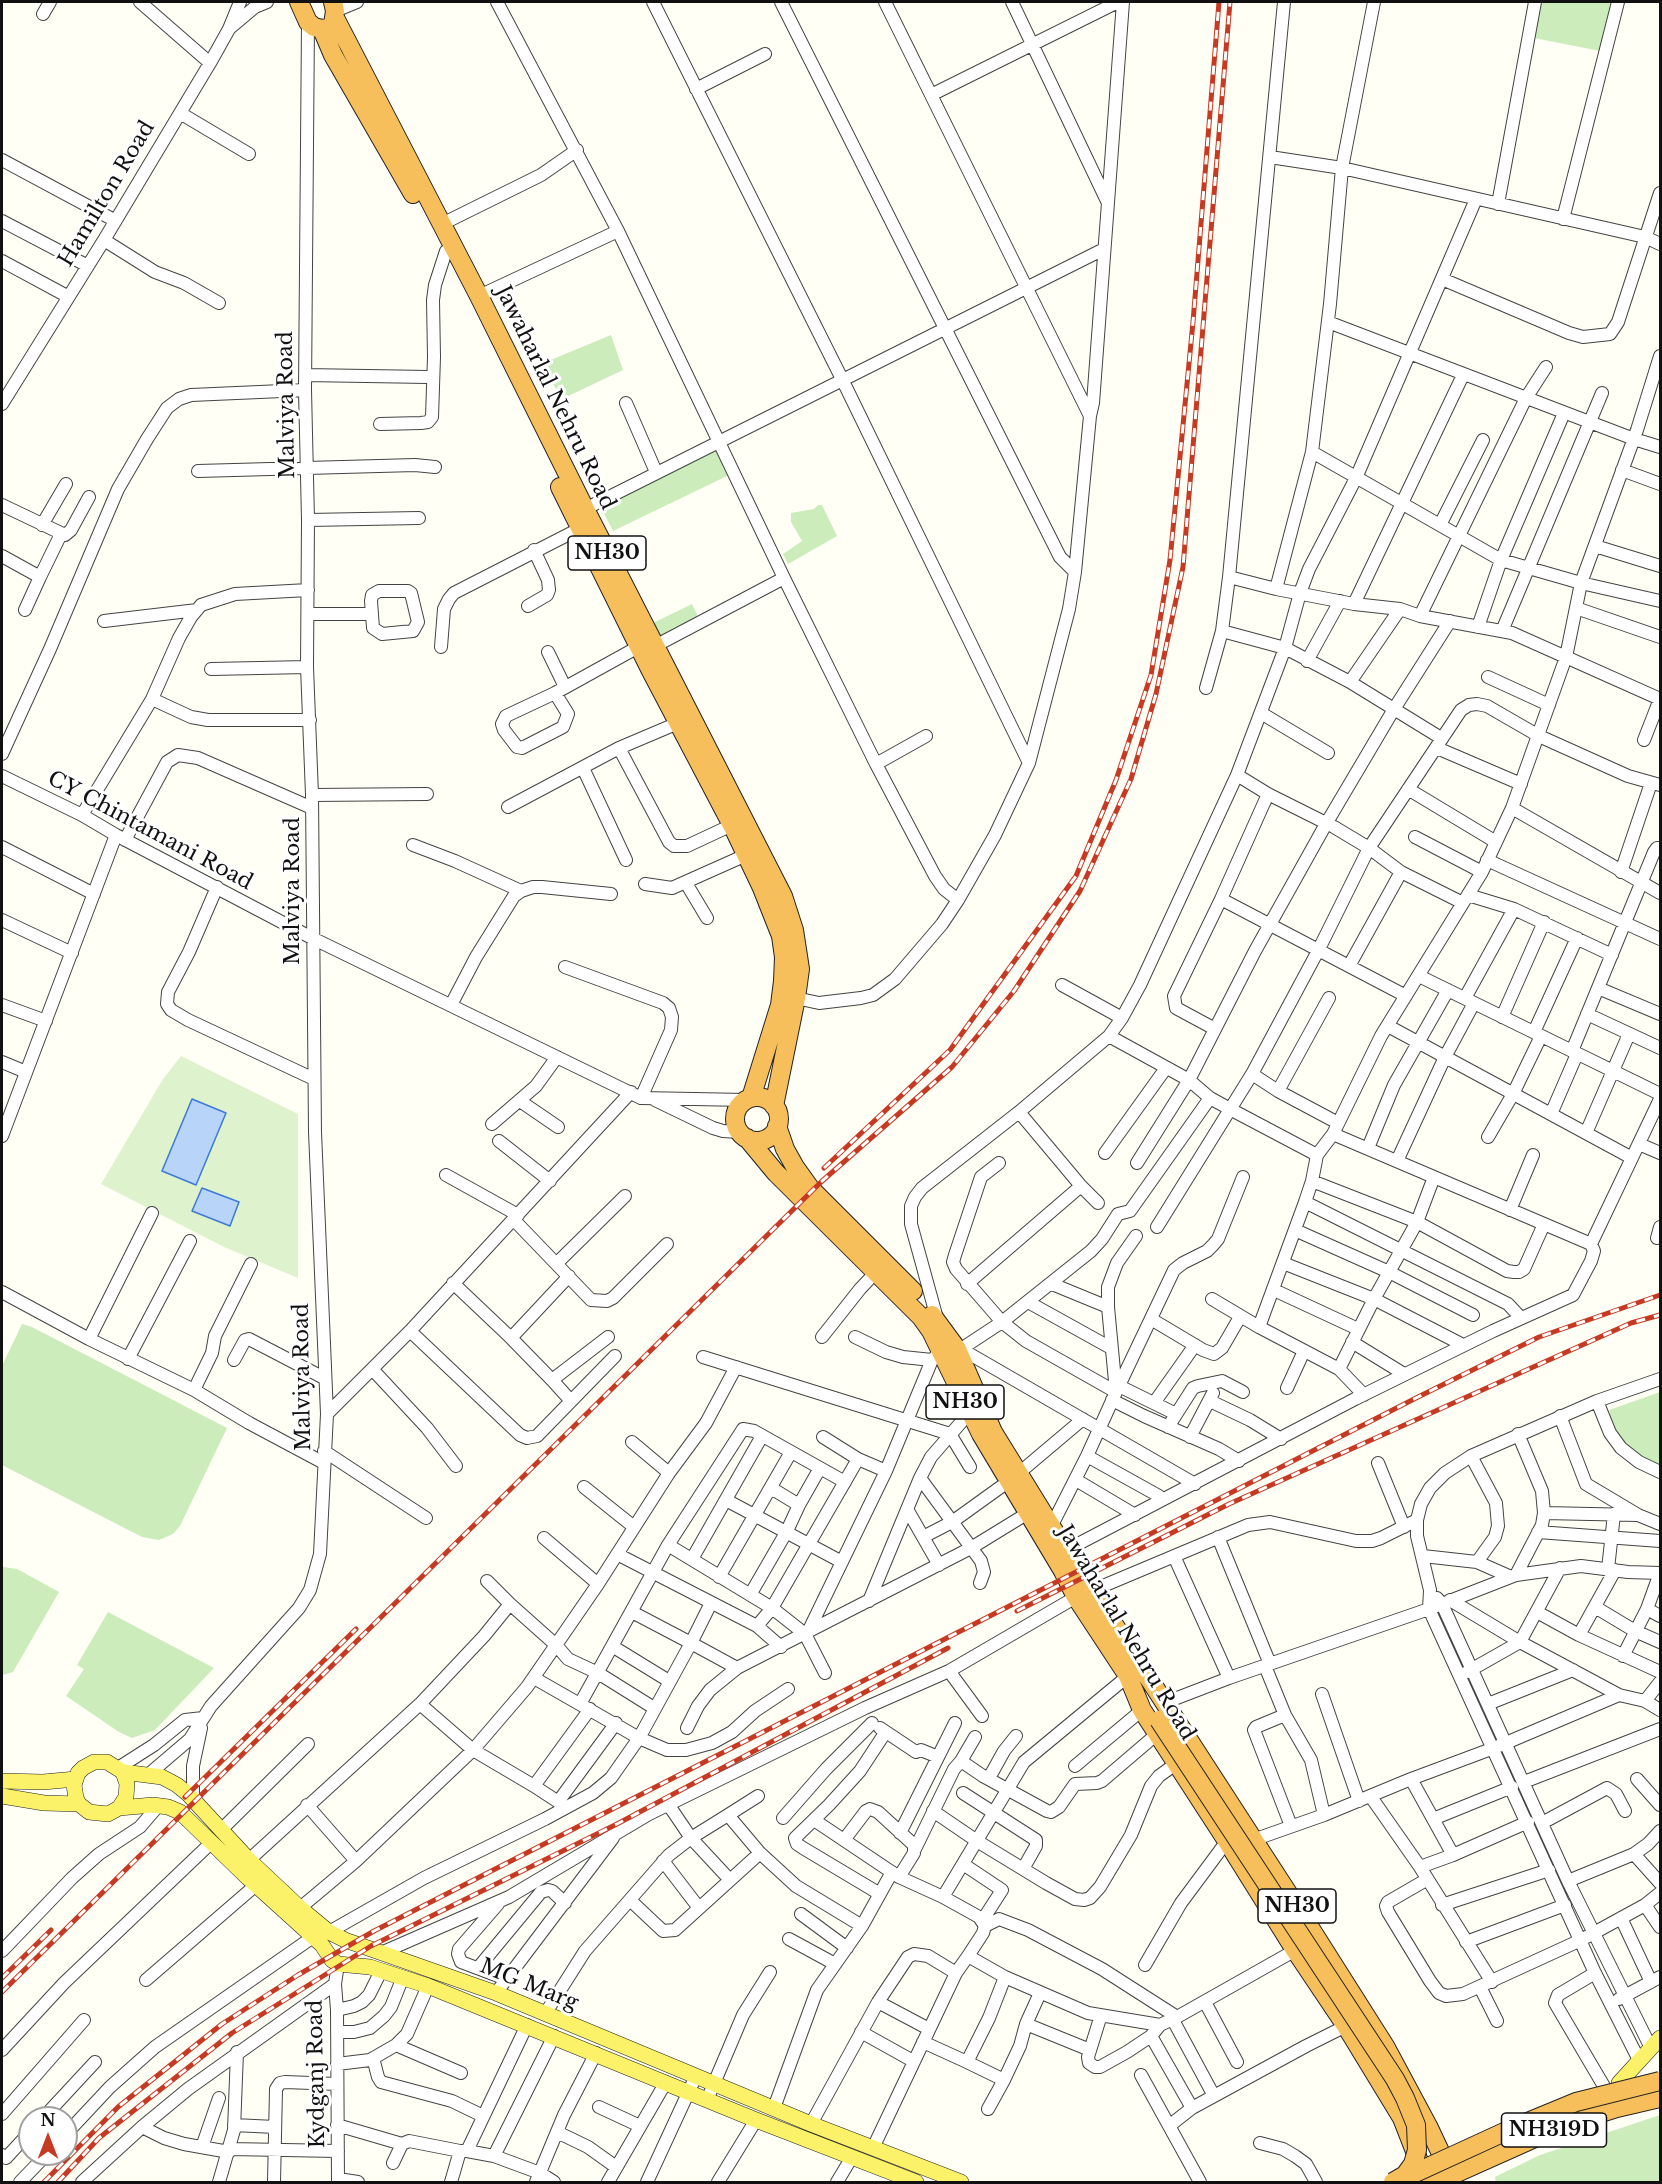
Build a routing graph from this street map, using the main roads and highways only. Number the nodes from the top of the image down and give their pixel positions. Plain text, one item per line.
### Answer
1 (300, 2) edge
2 (327, 16) edge
3 (647, 646) junction
4 (788, 997) junction
5 (748, 1099) junction
6 (774, 1106) junction
7 (777, 1126) junction
8 (743, 1135) junction
9 (948, 1352) junction
10 (1014, 1477) junction
11 (1062, 1556) junction
12 (1083, 1594) junction
13 (1160, 1719) junction
14 (120, 1770) junction
15 (75, 1779) junction
16 (2, 1781) edge
17 (2, 1796) edge
18 (79, 1804) junction
19 (119, 1808) junction
20 (217, 1836) junction
21 (1655, 2043) edge
22 (1660, 2073) edge
23 (1660, 2081) edge
24 (1612, 2085) junction
25 (1660, 2090) edge
26 (1660, 2098) edge
27 (1443, 2154) junction
28 (1418, 2174) edge
29 (1447, 2180) edge
30 (916, 2182) edge
31 (961, 2182) edge
32 (1383, 2182) edge
33 (1394, 2182) edge
34 (1427, 2182) edge

1 - 2 highway, Jawaharlal Nehru Road
2 - 3 highway, Jawaharlal Nehru Road / NH30
2 - 3 highway, Jawaharlal Nehru Road / NH30
3 - 4 highway, Jawaharlal Nehru Road / NH30
3 - 4 highway, Jawaharlal Nehru Road / NH30
4 - 5 highway, Jawaharlal Nehru Road / NH30
4 - 6 highway, Jawaharlal Nehru Road / NH30
5 - 6 highway
5 - 8 highway, Jawaharlal Nehru Road / NH30
6 - 7 highway, Jawaharlal Nehru Road / NH30
7 - 8 highway
7 - 9 highway, Jawaharlal Nehru Road / NH30
8 - 9 highway, Jawaharlal Nehru Road / NH30
9 - 10 highway, Jawaharlal Nehru Road / NH30
9 - 10 highway, Jawaharlal Nehru Road / NH30
10 - 11 highway, Jawaharlal Nehru Road / NH30
10 - 11 highway, Jawaharlal Nehru Road / NH30
11 - 12 highway, Jawaharlal Nehru Road / NH30
12 - 13 highway, Jawaharlal Nehru Road / NH30
12 - 13 highway, Jawaharlal Nehru Road / NH30
13 - 27 highway, Jawaharlal Nehru Road / NH30
13 - 28 highway, Jawaharlal Nehru Road / NH30
13 - 33 highway, bridge
14 - 15 main road
14 - 19 main road
14 - 20 main road, MG Marg
15 - 16 main road
15 - 18 main road
17 - 18 main road
18 - 19 main road
19 - 20 main road, MG Marg
20 - 30 main road, MG Marg
20 - 31 main road, MG Marg
21 - 24 main road
22 - 24 highway
23 - 33 highway, bridge
24 - 27 highway
25 - 28 highway
26 - 29 highway, NH319D
27 - 28 highway
27 - 29 highway, NH30
28 - 32 highway
28 - 34 highway, Jawaharlal Nehru Road / NH30

